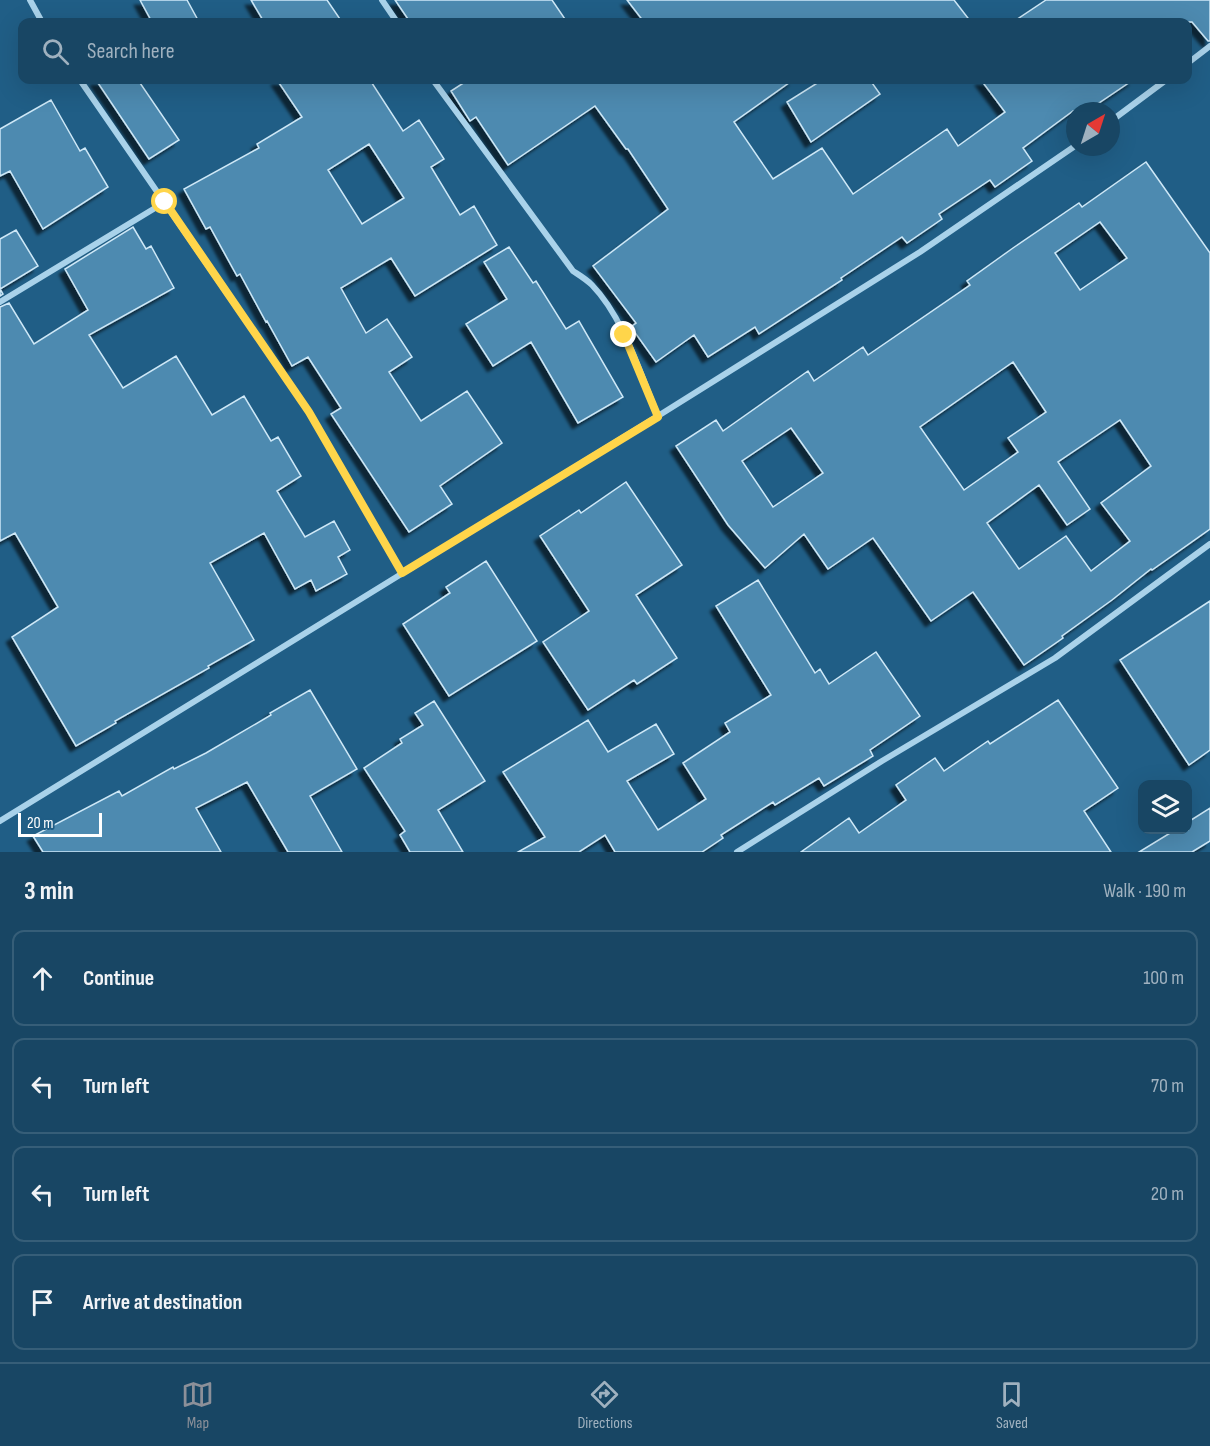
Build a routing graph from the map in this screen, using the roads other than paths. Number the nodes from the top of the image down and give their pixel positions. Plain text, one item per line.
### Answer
1 (30, 0) edge
2 (382, 0) edge
3 (40, 18) edge
4 (394, 18) edge
5 (1210, 46) edge
6 (1192, 60) edge
7 (83, 84) edge
8 (436, 84) edge
9 (1161, 84) edge
10 (1120, 114) edge
11 (1066, 152) edge
12 (165, 202) junction
13 (0, 302) edge
14 (658, 417) junction
15 (1210, 544) edge
16 (402, 573) junction
17 (0, 821) edge
18 (737, 852) edge

1 - 3 street
2 - 4 street
5 - 6 street
7 - 12 street
8 - 14 street
9 - 10 street
11 - 14 street
12 - 13 street
12 - 16 street
14 - 16 street
15 - 18 street
16 - 17 street

